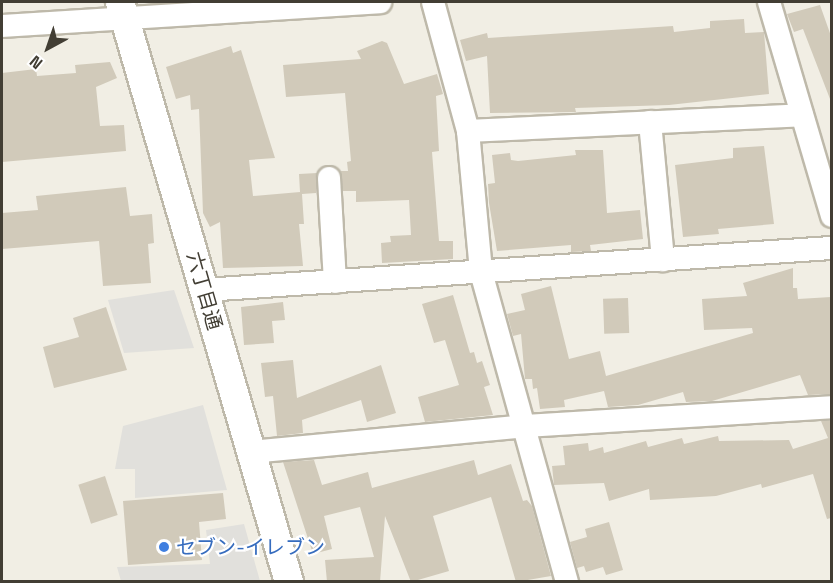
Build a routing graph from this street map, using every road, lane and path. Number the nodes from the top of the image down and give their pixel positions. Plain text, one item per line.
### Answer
1 (380, 2) edge
2 (433, 2) edge
3 (769, 2) edge
4 (262, 6) edge
5 (122, 10) edge
6 (2, 26) edge
7 (802, 115) junction
8 (650, 122) junction
9 (468, 131) junction
10 (329, 178) dead end
11 (831, 216) edge
12 (831, 249) edge
13 (663, 260) junction
14 (481, 272) junction
15 (335, 282) junction
16 (204, 290) junction
17 (831, 407) edge
18 (524, 426) junction
19 (251, 452) junction
20 (289, 582) edge
21 (567, 582) edge

1 - 4 street
2 - 9 street
3 - 7 street
4 - 5 street
5 - 6 street
5 - 16 street, 六丁目通
7 - 8 street
7 - 11 street
8 - 9 street
8 - 13 street
9 - 14 street
10 - 15 street
12 - 13 street
13 - 14 street
14 - 15 street
14 - 18 street
15 - 16 street
16 - 19 street, 六丁目通
17 - 18 street
18 - 19 street
18 - 21 street
19 - 20 street, 六丁目通

